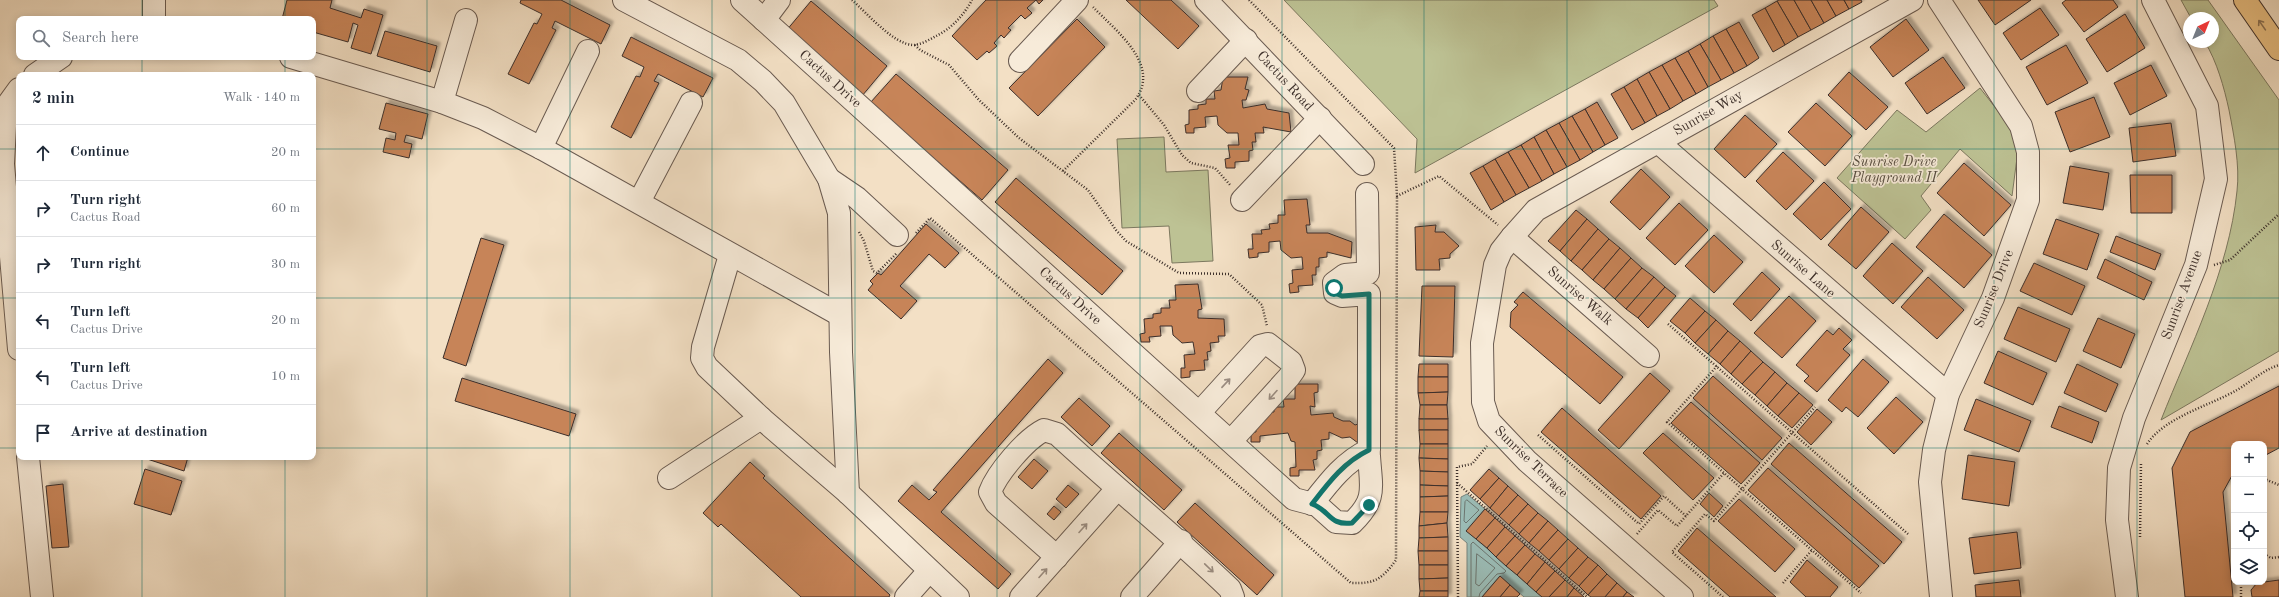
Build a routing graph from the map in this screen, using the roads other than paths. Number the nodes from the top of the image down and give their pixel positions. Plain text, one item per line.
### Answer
1 (154, 0) edge
2 (624, 0) edge
3 (742, 0) edge
4 (779, 0) edge
5 (1206, 0) edge
6 (1912, 0) edge
7 (1939, 0) edge
8 (2154, 0) edge
9 (2245, 0) edge
10 (1084, 3) edge
11 (154, 16) edge
12 (466, 20) dead end
13 (764, 20) junction
14 (1246, 40) junction
15 (2279, 49) edge
16 (588, 51) dead end
17 (57, 60) edge
18 (1020, 61) dead end
19 (298, 64) edge
20 (39, 72) edge
21 (1198, 91) dead end
22 (16, 93) edge
23 (442, 102) junction
24 (691, 103) dead end
25 (1320, 118) junction
26 (1658, 142) junction
27 (542, 148) junction
28 (1363, 164) dead end
29 (829, 178) junction
30 (1367, 194) dead end
31 (1242, 200) road end
32 (639, 202) junction
33 (1512, 236) junction
34 (903, 240) road end
35 (730, 255) junction
36 (16, 314) edge
37 (840, 315) junction
38 (1648, 356) dead end
39 (1948, 394) junction
40 (1200, 412) junction
41 (761, 418) junction
42 (1231, 441) junction
43 (1369, 453) junction
44 (28, 460) edge
45 (669, 478) dead end
46 (1117, 489) junction
47 (848, 493) junction
48 (1312, 504) junction
49 (1181, 542) junction
50 (1057, 557) junction
51 (929, 571) junction
52 (1029, 594) edge
53 (42, 597) edge
54 (906, 597) edge
55 (958, 597) edge
56 (1132, 597) edge
57 (1233, 597) edge
58 (1682, 597) edge
59 (1941, 597) edge
60 (2127, 597) edge

1 - 11 street
2 - 29 street
3 - 13 street, Cactus Drive
4 - 13 street
5 - 14 street, Cactus Road
6 - 26 street, Sunrise Way
7 - 39 street, Sunrise Drive
8 - 60 street, Sunrise Avenue
15 -> 9 main road
10 - 18 street
12 - 23 street
13 - 40 street, Cactus Drive
14 - 21 street
14 - 25 street, Cactus Road
16 - 27 street
17 - 20 street
19 - 23 street
22 - 36 street
23 - 27 street
24 - 32 street
25 - 28 street, Cactus Road
25 - 31 street
26 - 33 street, Sunrise Way
26 - 39 street, Sunrise Lane
27 - 32 street
29 - 34 street
29 - 37 street
30 - 43 street
32 - 35 street
33 - 38 street, Sunrise Walk
33 - 58 street, Sunrise Terrace
35 - 37 street
35 - 41 street
37 - 47 street
39 - 59 street, Sunrise Drive
40 - 42 street, Cactus Drive
40 -> 42 street
41 - 45 street
41 - 47 street
42 - 48 street, Cactus Drive
43 - 48 street
43 - 48 street, Cactus Drive
44 - 53 street
46 - 49 street
50 -> 46 street
46 - 50 street
47 - 51 street
49 - 56 street
49 -> 57 street
52 -> 50 street
51 - 54 street
51 - 55 street

